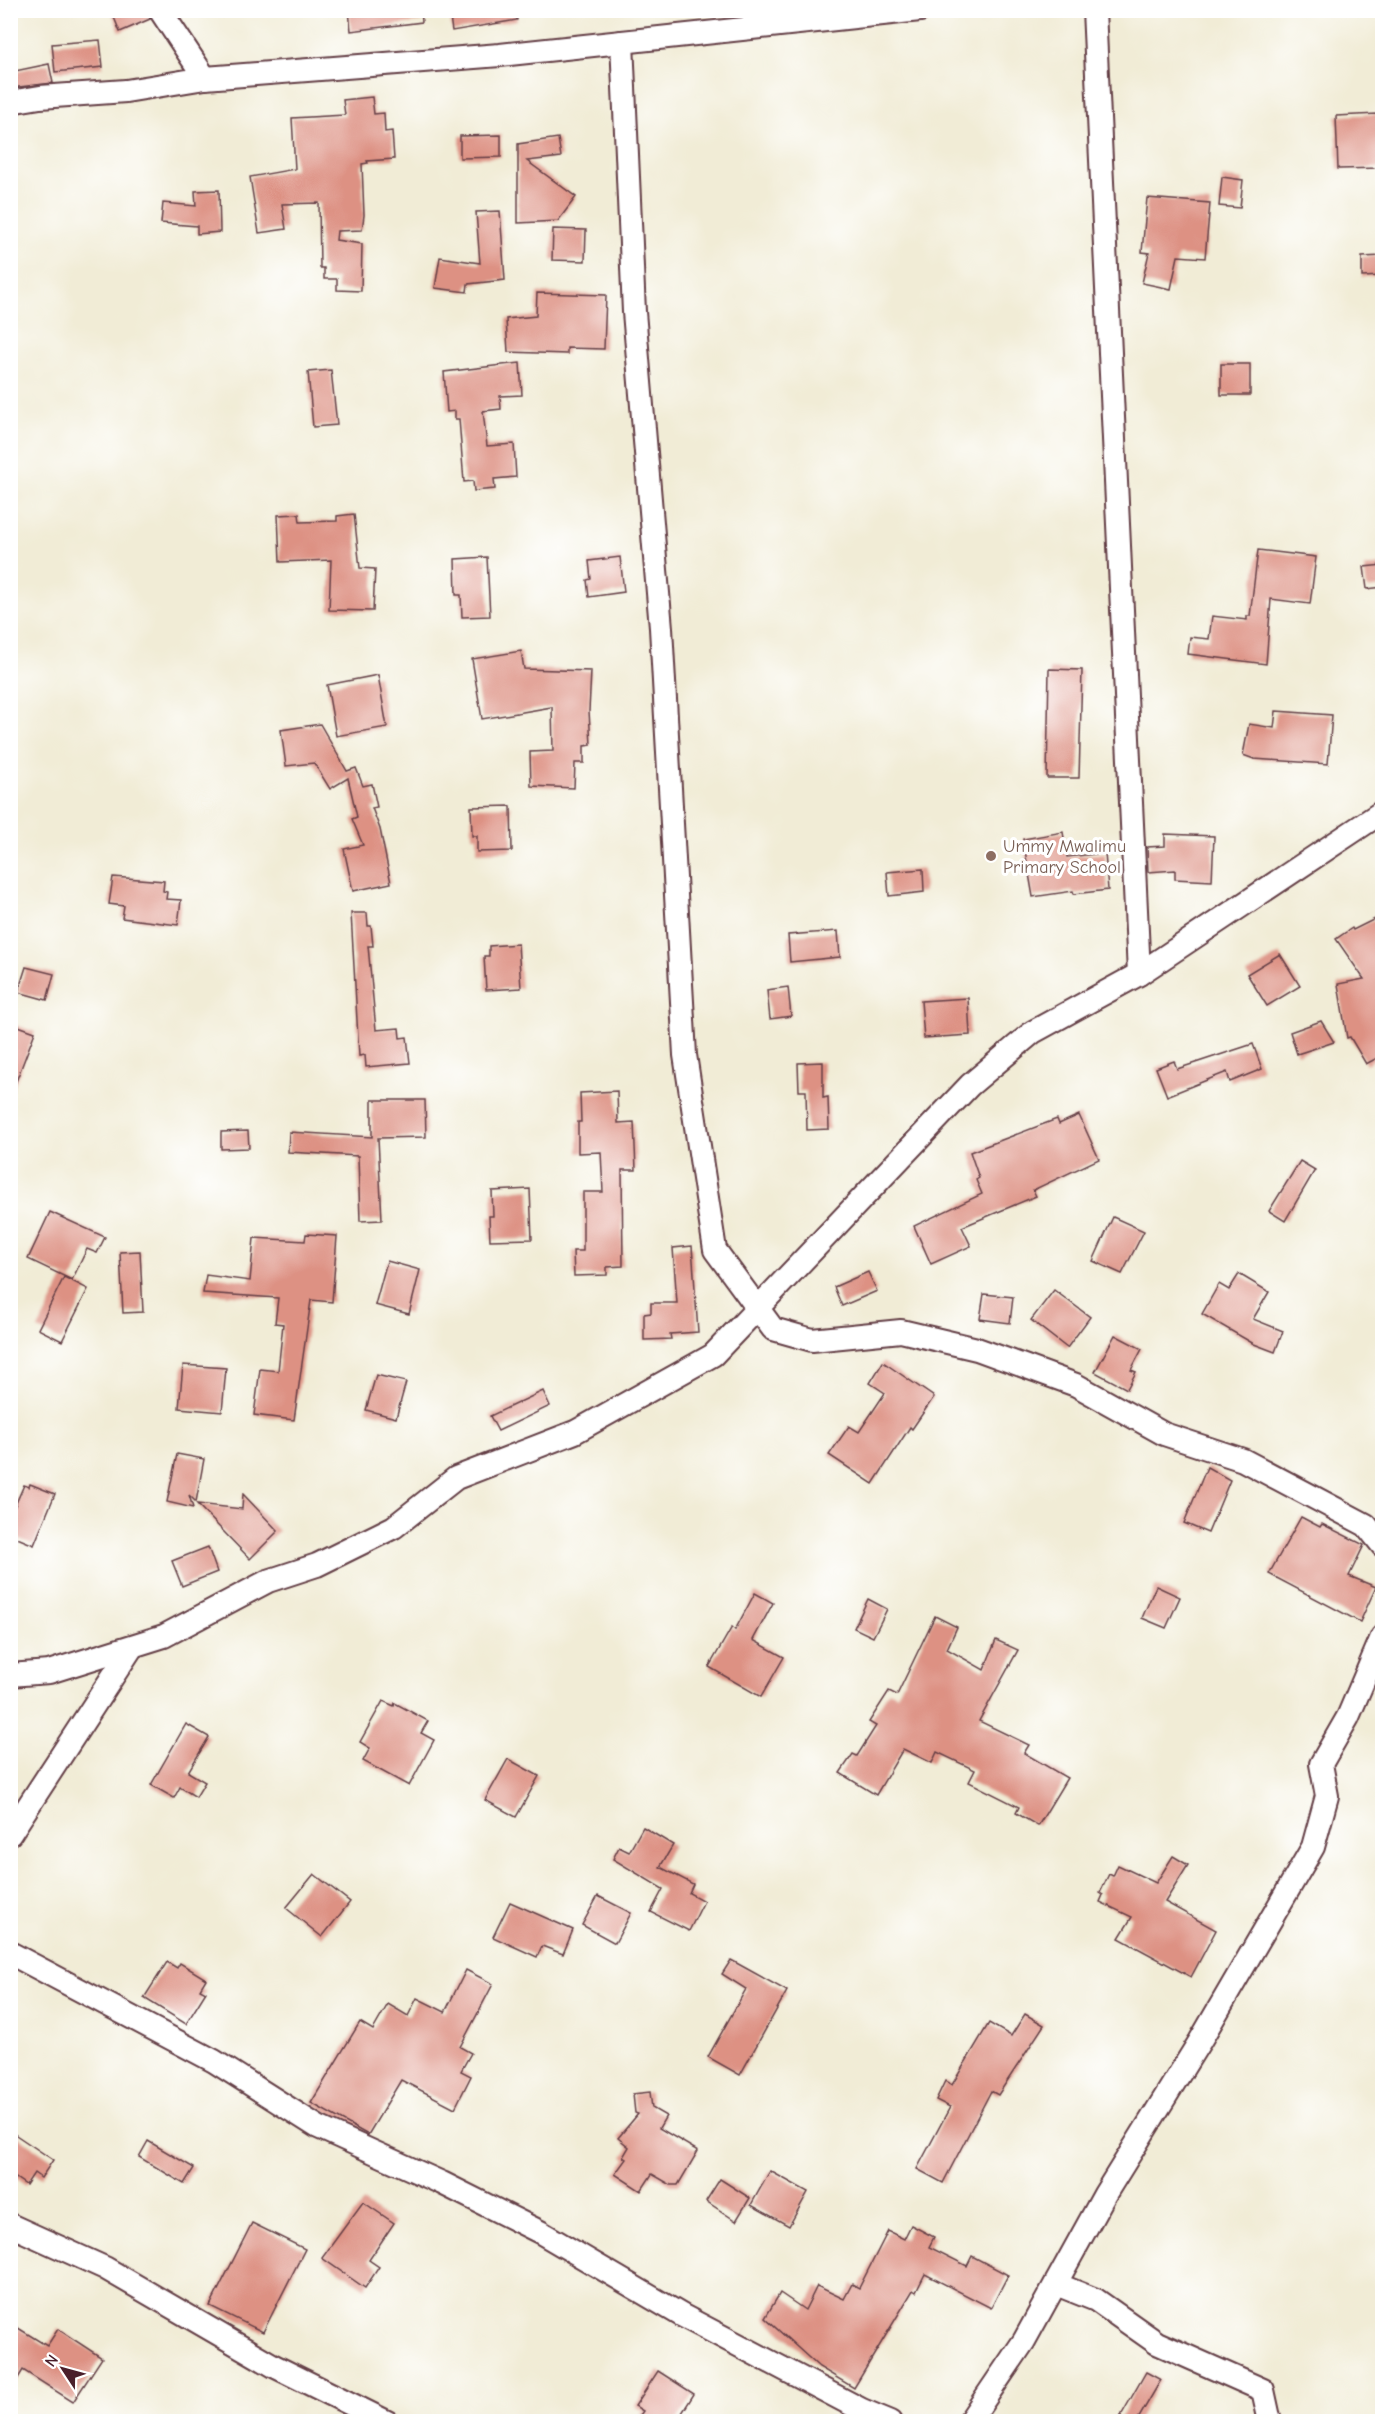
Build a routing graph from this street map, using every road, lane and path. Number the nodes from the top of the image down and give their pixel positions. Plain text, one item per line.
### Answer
1 (160, 10) edge
2 (920, 10) edge
3 (1094, 10) edge
4 (622, 42) junction
5 (205, 78) junction
6 (10, 102) edge
7 (1383, 812) edge
8 (1138, 974) junction
9 (757, 1308) junction
10 (1383, 1545) edge
11 (1383, 1637) edge
12 (132, 1647) junction
13 (10, 1675) edge
14 (10, 1834) edge
15 (10, 1953) edge
16 (10, 2225) edge
17 (1056, 2284) junction
18 (387, 2421) edge
19 (891, 2421) edge
20 (969, 2421) edge
21 (1270, 2421) edge

1 - 5 street
2 - 4 street
3 - 8 street
4 - 5 street
4 - 9 street
5 - 6 street
7 - 8 street
8 - 9 street
9 - 10 street
9 - 12 street
11 - 17 street
12 - 13 street
12 - 14 street
15 - 19 street
16 - 18 street
17 - 20 street
17 - 21 street

